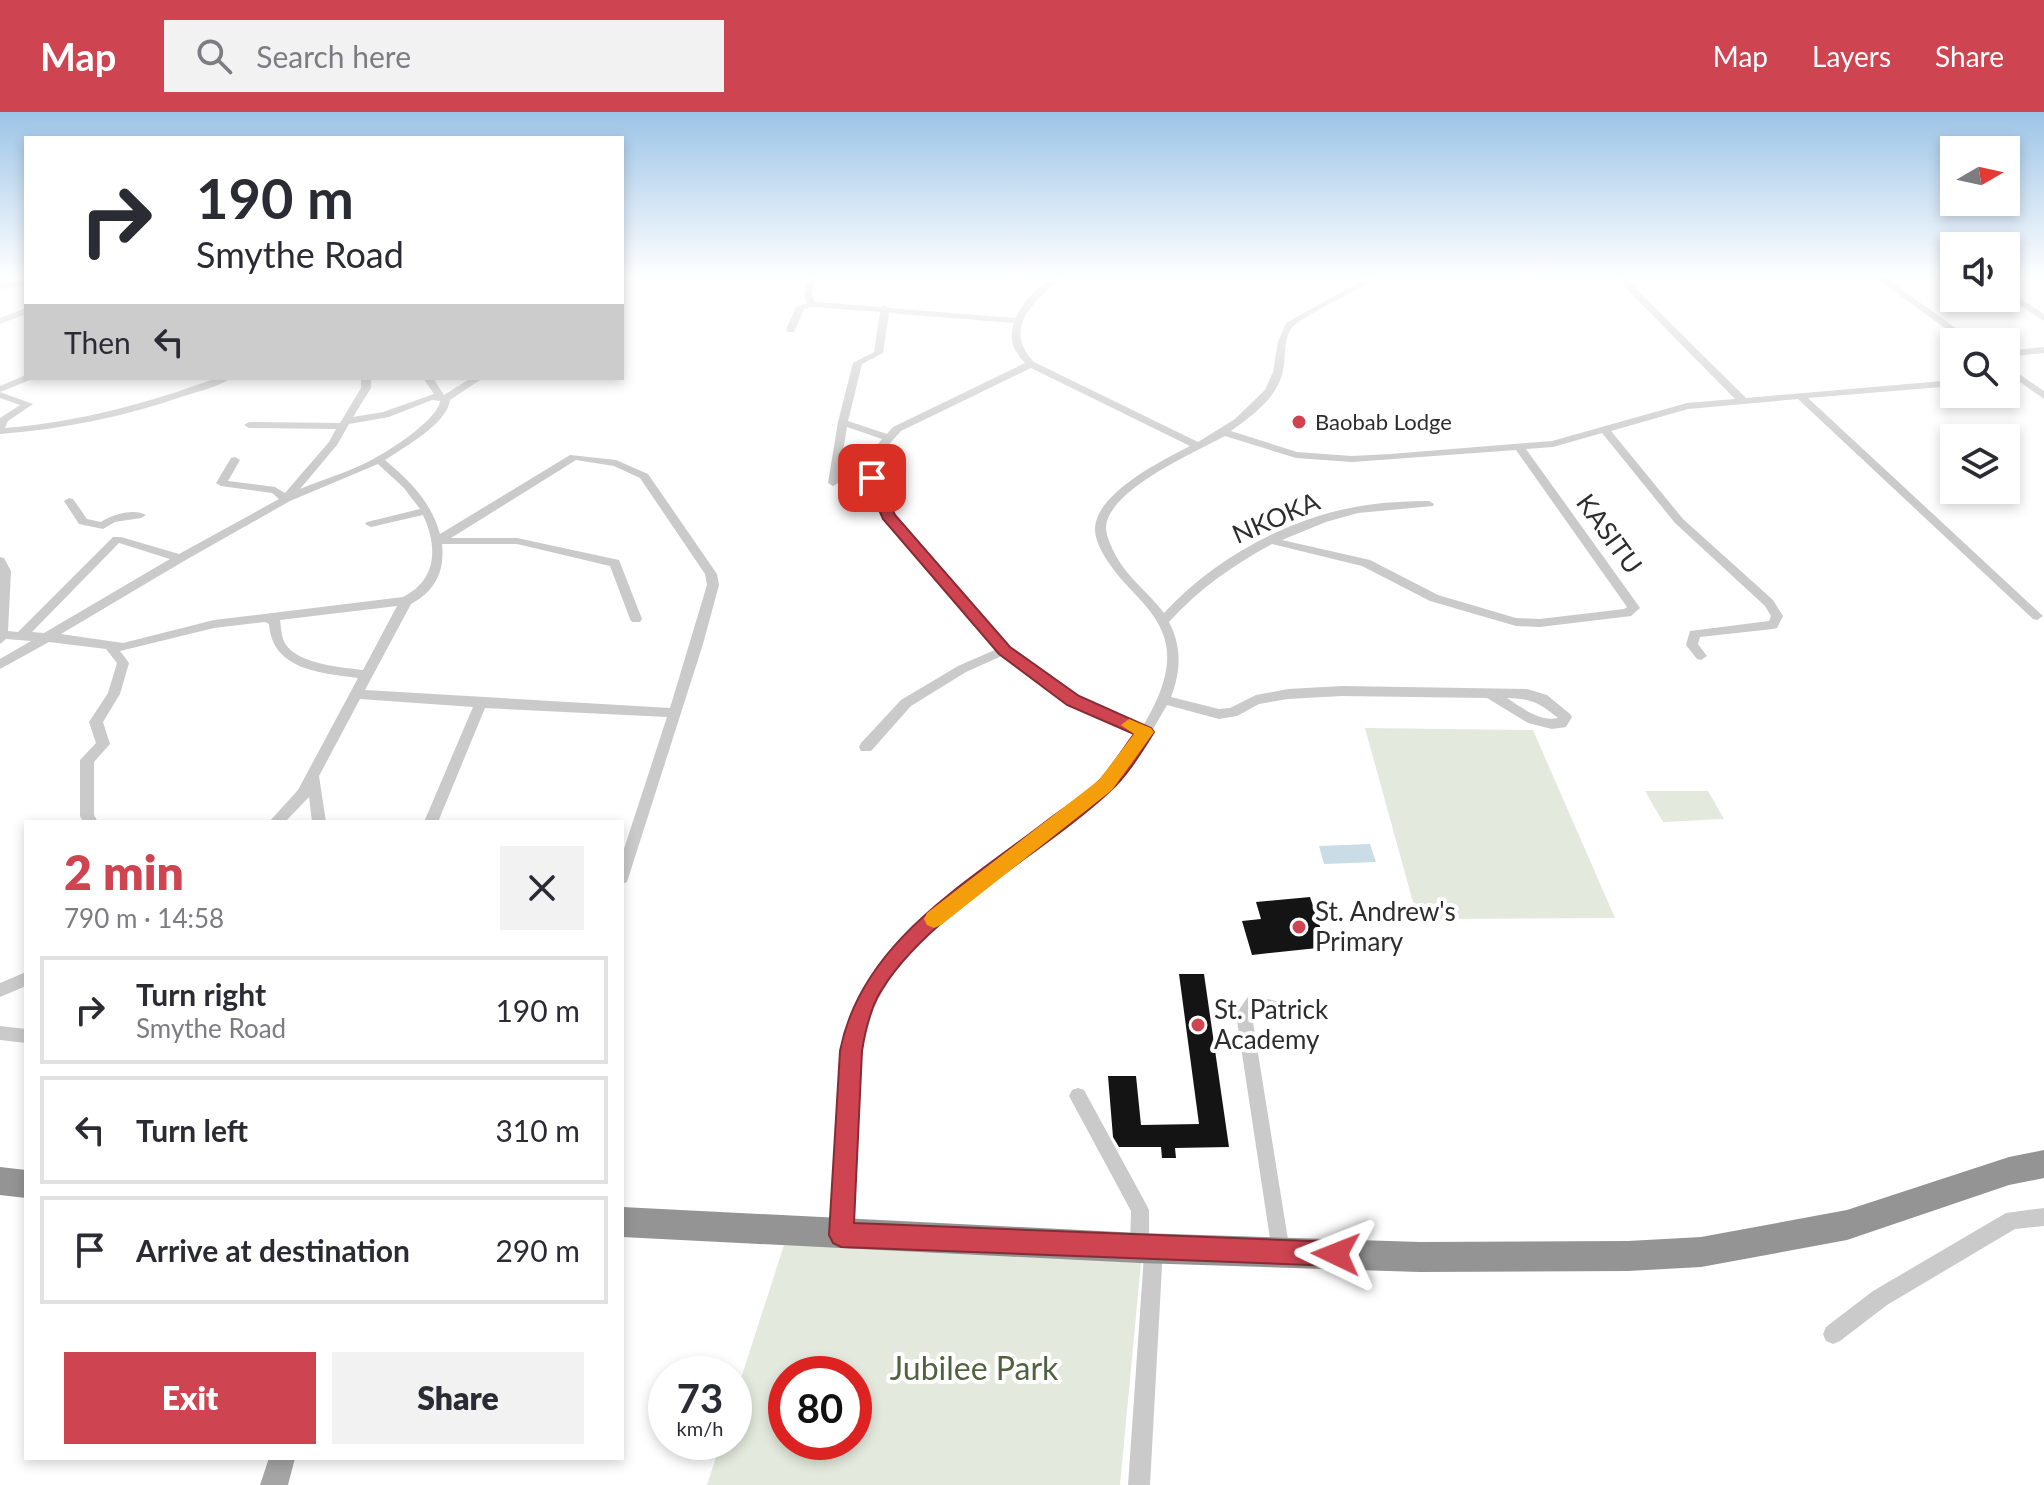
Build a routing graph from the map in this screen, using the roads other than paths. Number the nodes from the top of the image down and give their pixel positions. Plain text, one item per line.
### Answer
1 (880, 342) edge
2 (1015, 342) edge
3 (1282, 342) edge
4 (1684, 342) edge
5 (2044, 350) edge
6 (2020, 353) edge
7 (1031, 364) junction
8 (2020, 378) edge
9 (24, 380) edge
10 (220, 380) edge
11 (366, 380) edge
12 (430, 380) edge
13 (474, 380) edge
14 (1940, 384) edge
15 (0, 392) edge
16 (1799, 395) junction
17 (2044, 396) edge
18 (443, 398) junction
19 (1742, 400) junction
20 (843, 422) junction
21 (343, 424) junction
22 (249, 425) dead end
23 (1604, 429) junction
24 (0, 430) edge
25 (1223, 432) junction
26 (887, 437) junction
27 (1198, 446) junction
28 (1519, 447) junction
29 (235, 460) dead end
30 (379, 460) junction
31 (833, 483) dead end
32 (286, 499) junction
33 (69, 501) dead end
34 (1429, 504) dead end
35 (427, 511) junction
36 (141, 515) dead end
37 (371, 524) dead end
38 (103, 526) junction
39 (117, 539) junction
40 (437, 541) junction
41 (1273, 541) junction
42 (180, 558) junction
43 (0, 561) edge
44 (406, 601) junction
45 (2037, 616) dead end
46 (266, 617) junction
47 (636, 619) dead end
48 (1163, 621) junction
49 (22, 635) junction
50 (1, 637) edge
51 (44, 637) junction
52 (110, 646) junction
53 (1005, 650) junction
54 (1701, 656) dead end
55 (0, 665) edge
56 (367, 675) junction
57 (356, 694) junction
58 (1490, 694) junction
59 (1164, 700) junction
60 (481, 703) junction
61 (673, 713) junction
62 (1145, 732) junction
63 (866, 747) dead end
64 (313, 777) junction
65 (90, 820) edge
66 (278, 820) edge
67 (319, 820) edge
68 (432, 820) edge
69 (624, 872) edge
70 (24, 980) edge
71 (0, 990) edge
72 (1275, 1007) dead end
73 (0, 1033) edge
74 (24, 1036) edge
75 (1078, 1096) dead end
76 (2044, 1164) edge
77 (0, 1181) edge
78 (24, 1184) edge
79 (2044, 1217) edge
80 (624, 1222) edge
81 (841, 1235) junction
82 (1146, 1248) junction
83 (1281, 1252) junction
84 (1833, 1334) dead end
85 (281, 1460) edge
86 (274, 1485) edge
87 (1139, 1485) edge

1 - 20 street
2 - 7 street
3 - 25 street
4 - 19 street
5 - 6 street
7 - 26 street
7 - 27 street
8 - 17 street
9 - 15 street
10 - 24 street
11 - 21 street
12 - 18 street
13 - 18 street
14 - 16 street
15 - 24 street
16 - 19 street
16 - 45 street
18 - 21 street
18 - 30 street
19 - 23 street
20 - 26 street
20 - 31 street
21 - 22 street
21 - 32 street
23 - 28 street
23 - 54 street
25 - 27 street
25 - 28 street
26 - 53 street
27 - 48 street
28 - 41 street, KASITU
29 - 32 street
30 - 32 street
30 - 35 street
32 - 42 street
33 - 38 street
34 - 41 street, NKOKA
35 - 37 street
35 - 40 street
36 - 38 street
38 - 39 street
39 - 42 street
39 - 49 street
40 - 44 street
40 - 47 street
40 - 61 street
41 - 48 street, NKOKA
42 - 51 street
43 - 50 street
44 - 46 street
44 - 56 street
46 - 52 street
46 - 56 street
48 - 59 street
49 - 50 street
49 - 51 street
51 - 52 street
51 - 55 street
52 - 65 street
53 - 62 street
53 - 63 street
56 - 57 street
57 - 60 street
57 - 64 street
58 - 58 street
58 - 59 street
59 - 62 street
60 - 61 street
60 - 68 street
61 - 69 street
62 - 81 street
64 - 66 street
64 - 67 street
70 - 71 street
72 - 83 street
73 - 74 street
75 - 82 street
76 - 83 highway
77 - 78 highway
79 - 84 street
80 - 81 highway
81 - 82 highway
82 - 83 highway
82 - 87 street
85 - 86 main road

